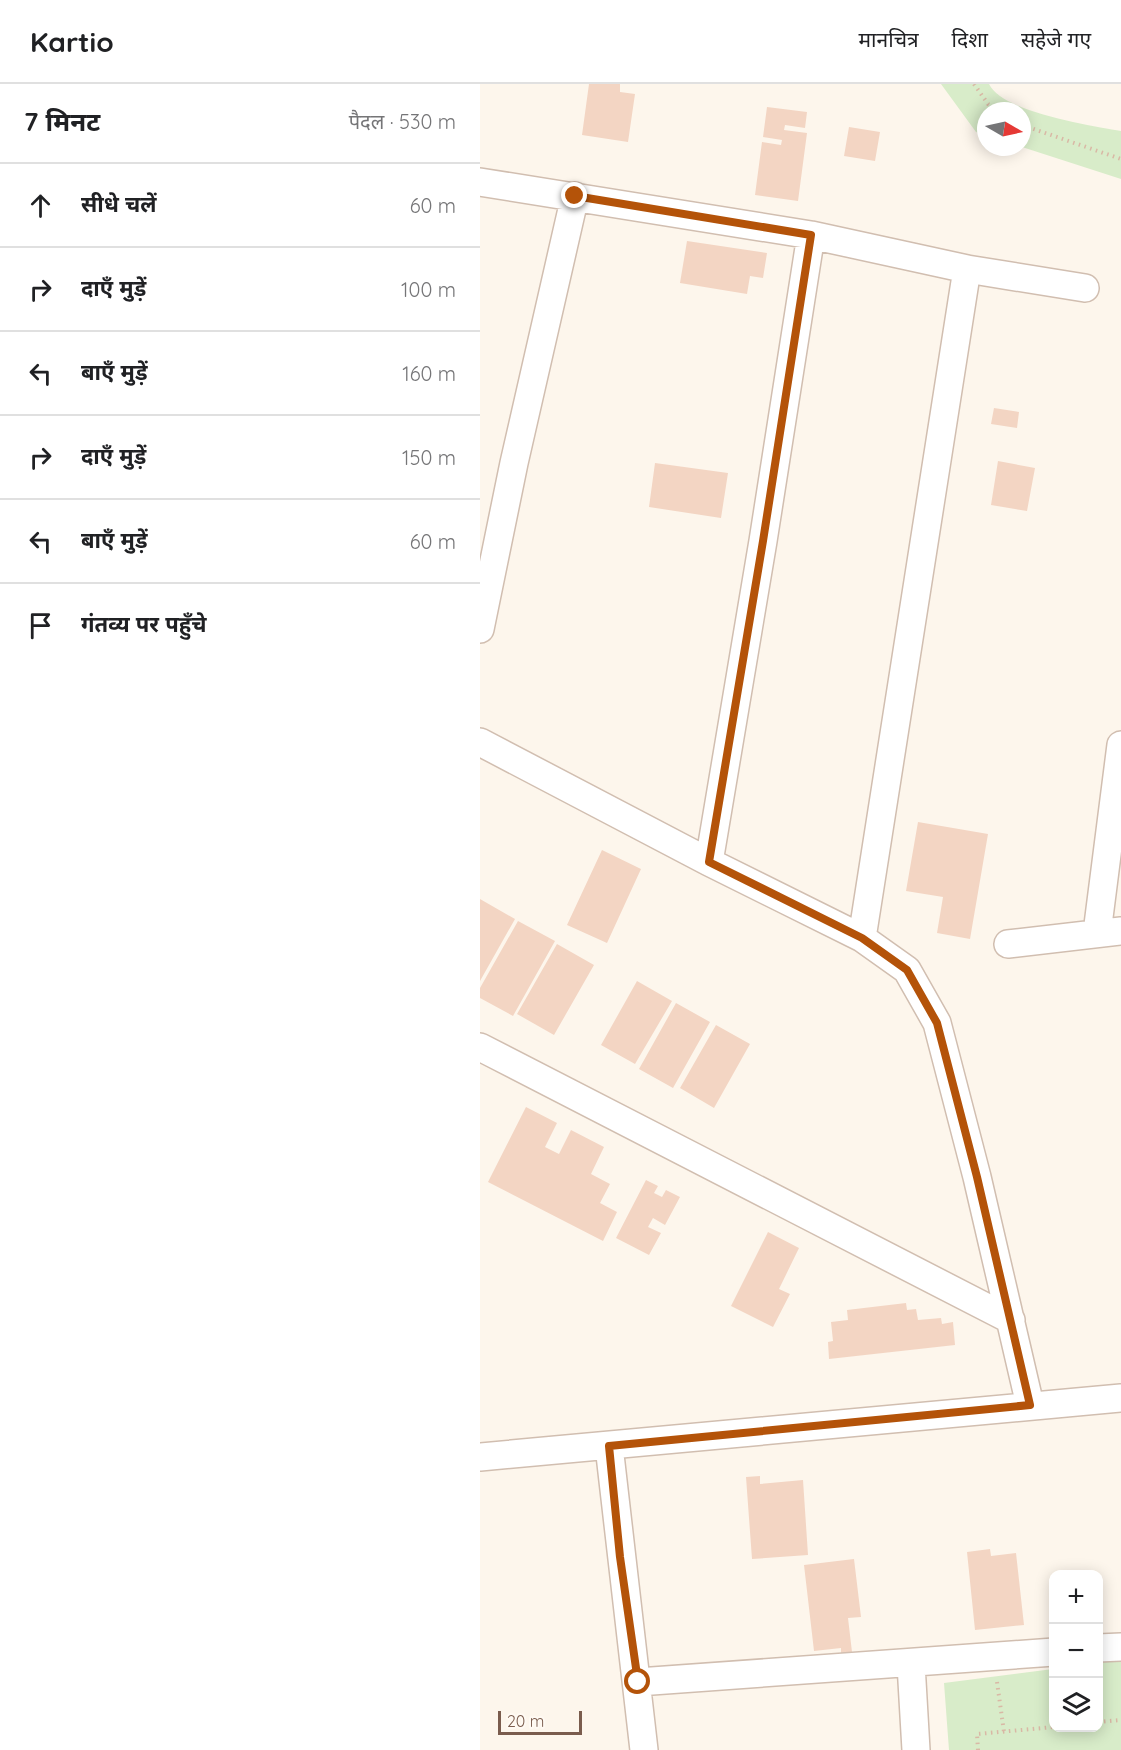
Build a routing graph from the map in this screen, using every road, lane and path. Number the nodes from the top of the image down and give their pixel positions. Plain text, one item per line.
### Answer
1 (974, 84) edge
2 (987, 102) edge
3 (1031, 128) edge
4 (1121, 159) edge
5 (480, 182) edge
6 (575, 196) junction
7 (811, 235) junction
8 (967, 269) junction
9 (1085, 288) dead end
10 (480, 629) edge
11 (480, 742) edge
12 (1121, 746) edge
13 (709, 862) junction
14 (1112, 932) edge
15 (862, 938) junction
16 (1008, 944) dead end
17 (480, 1047) edge
18 (1011, 1320) junction
19 (1121, 1398) edge
20 (1030, 1405) junction
21 (609, 1446) junction
22 (480, 1457) edge
23 (1121, 1647) edge
24 (1103, 1648) edge
25 (1049, 1652) edge
26 (994, 1657) junction
27 (911, 1664) junction
28 (638, 1682) junction
29 (1121, 1720) edge
30 (1103, 1722) edge
31 (1049, 1727) edge
32 (1004, 1732) junction
33 (644, 1750) edge
34 (916, 1750) edge
35 (978, 1750) edge

1 - 2 path
3 - 4 path
5 - 6 street
6 - 7 street
6 - 10 street
7 - 8 street
7 - 13 street
8 - 9 street
8 - 15 street
11 - 13 street
12 - 14 street
13 - 15 street
14 - 16 street
15 - 18 street
17 - 18 street
18 - 20 street
19 - 20 street
20 - 21 street
21 - 22 street
21 - 28 street
23 - 24 street
25 - 26 street
26 - 27 street
26 - 32 path
27 - 28 street
27 - 34 street
28 - 33 street
29 - 30 path
31 - 32 path
32 - 35 path

